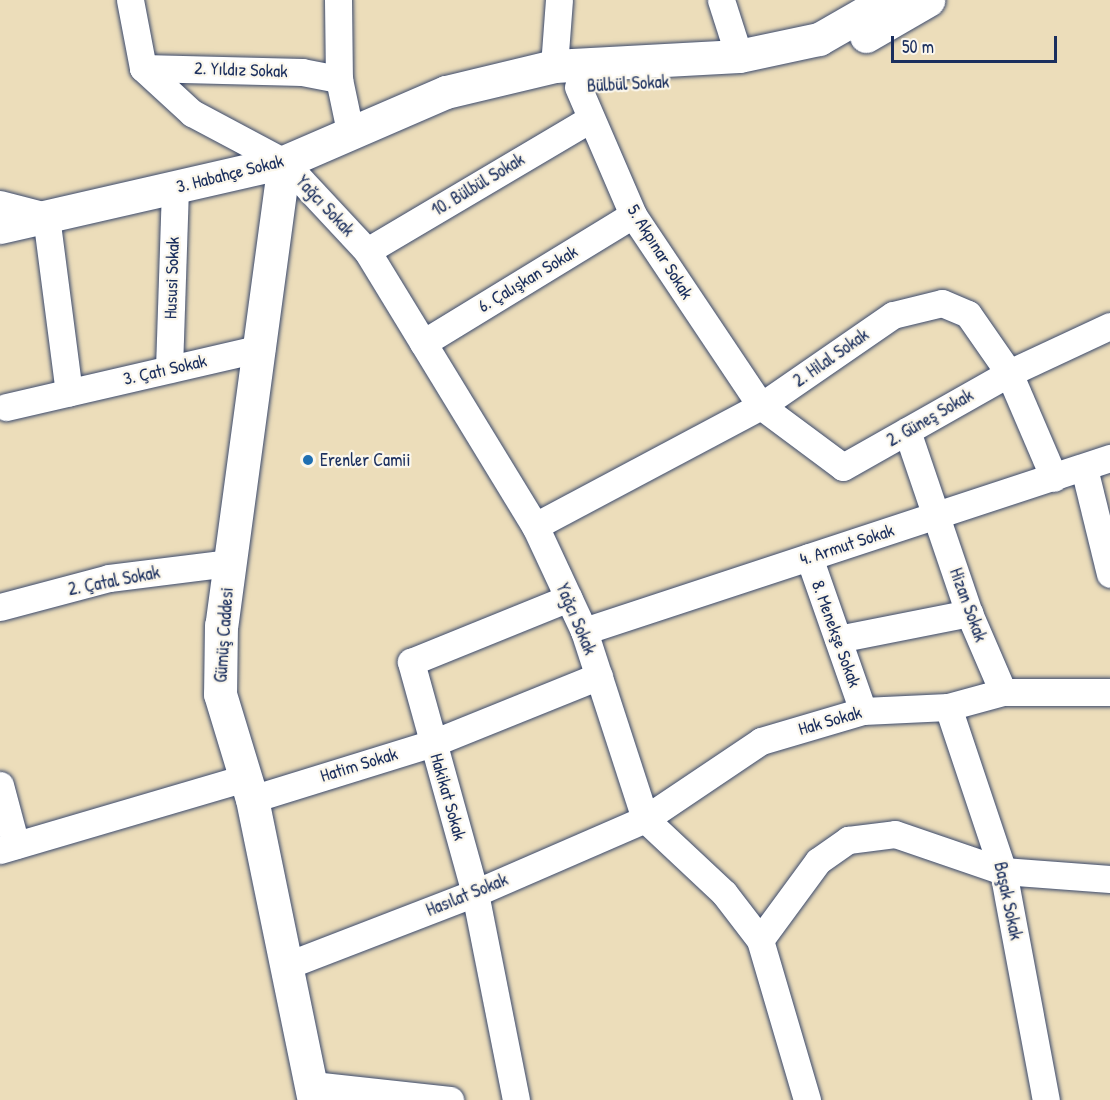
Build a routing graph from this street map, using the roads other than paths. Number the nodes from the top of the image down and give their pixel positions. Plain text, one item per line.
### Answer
1 (130, 0) edge
2 (338, 0) edge
3 (558, 0) edge
4 (721, 0) edge
5 (887, 0) edge
6 (926, 1) edge
7 (739, 56) junction
8 (143, 68) junction
9 (566, 76) junction
10 (339, 80) junction
11 (590, 119) junction
12 (350, 131) junction
13 (284, 162) junction
14 (175, 188) junction
15 (0, 204) edge
16 (633, 215) junction
17 (46, 216) junction
18 (0, 226) edge
19 (367, 251) junction
20 (1110, 326) edge
21 (423, 343) junction
22 (261, 348) junction
23 (170, 369) junction
24 (1009, 373) junction
25 (69, 393) junction
26 (761, 406) junction
27 (6, 407) dead end
28 (906, 431) junction
29 (1110, 458) edge
30 (1084, 468) junction
31 (1054, 478) junction
32 (938, 516) junction
33 (535, 526) junction
34 (809, 557) junction
35 (230, 563) junction
36 (1110, 574) edge
37 (569, 598) junction
38 (0, 606) edge
39 (969, 613) junction
40 (584, 631) junction
41 (838, 639) junction
42 (599, 676) junction
43 (1003, 692) junction
44 (1110, 692) edge
45 (948, 707) junction
46 (863, 711) junction
47 (433, 742) junction
48 (0, 785) edge
49 (249, 789) junction
50 (645, 819) junction
51 (8, 848) edge
52 (1003, 871) junction
53 (1110, 879) edge
54 (475, 893) junction
55 (760, 940) junction
56 (288, 965) junction
57 (313, 1092) edge
58 (450, 1100) edge
59 (516, 1100) edge
60 (807, 1100) edge
61 (1046, 1100) edge

1 - 8 street
2 - 10 street
3 - 9 street
4 - 7 street
5 - 7 street, Bülbül Sokak
6 - 9 street, Bülbül Sokak
7 - 9 street, Bülbül Sokak
8 - 10 street, 2. Yıldız Sokak
8 - 13 street, Yağcı Sokak
9 - 11 street, 5. Akpınar Sokak
9 - 12 street, 3. Habahçe Sokak
10 - 12 street
11 - 16 street, 5. Akpınar Sokak
11 - 19 street, 10. Bülbül Sokak
12 - 13 street, 3. Habahçe Sokak
13 - 14 street, 3. Habahçe Sokak
13 - 19 street, Yağcı Sokak
13 - 22 street, Gümüş Caddesi
14 - 17 street, 3. Habahçe Sokak
14 - 23 street, Hususi Sokak
15 - 17 street
16 - 21 street, 6. Çalışkan Sokak
16 - 26 street, 5. Akpınar Sokak
17 - 18 street, 3. Habahçe Sokak
17 - 25 street
19 - 21 street, Yağcı Sokak
20 - 24 street, 2. Güneş Sokak
21 - 33 street, Yağcı Sokak
22 - 23 street, 3. Çatı Sokak
22 - 35 street, Gümüş Caddesi
23 - 25 street, 3. Çatı Sokak
24 - 26 street, 2. Hilal Sokak
24 - 28 street, 2. Güneş Sokak
24 - 31 street, 2. Hilal Sokak
25 - 27 street, 3. Çatı Sokak
26 - 28 street, 2. Güneş Sokak
26 - 33 street, 2. Hilal Sokak
28 - 32 street, Hizan Sokak
29 - 30 street, 4. Armut Sokak
30 - 31 street, 4. Armut Sokak
30 - 36 street
31 - 32 street, 4. Armut Sokak
32 - 34 street, 4. Armut Sokak
32 - 39 street, Hizan Sokak
33 - 37 street, Yağcı Sokak
34 - 40 street, 4. Armut Sokak
34 - 41 street, 8. Menekşe Sokak
35 - 38 street, 2. Çatal Sokak
35 - 49 street, Gümüş Caddesi
37 - 40 street, Yağcı Sokak
37 - 47 street, Hakikat Sokak
39 - 41 street
39 - 43 street, Hizan Sokak
40 - 42 street, Yağcı Sokak
41 - 46 street, 8. Menekşe Sokak
42 - 47 street, Hatim Sokak
42 - 50 street, Yağcı Sokak
43 - 44 street, Hak Sokak
43 - 45 street, Hak Sokak
45 - 46 street, Hak Sokak
45 - 52 street, Başak Sokak
46 - 50 street, Hak Sokak
47 - 49 street, Hatim Sokak
47 - 54 street, Hakikat Sokak
48 - 51 street
49 - 51 street, Hatim Sokak
49 - 56 street, Gümüş Caddesi
50 - 54 street, Hasılat Sokak
50 - 55 street, Yağcı Sokak
52 - 53 street
52 - 55 street
52 - 61 street, Başak Sokak
54 - 56 street, Hasılat Sokak
54 - 59 street, Hakikat Sokak
55 - 60 street, Yağcı Sokak
56 - 57 street, Gümüş Caddesi
57 - 58 street

